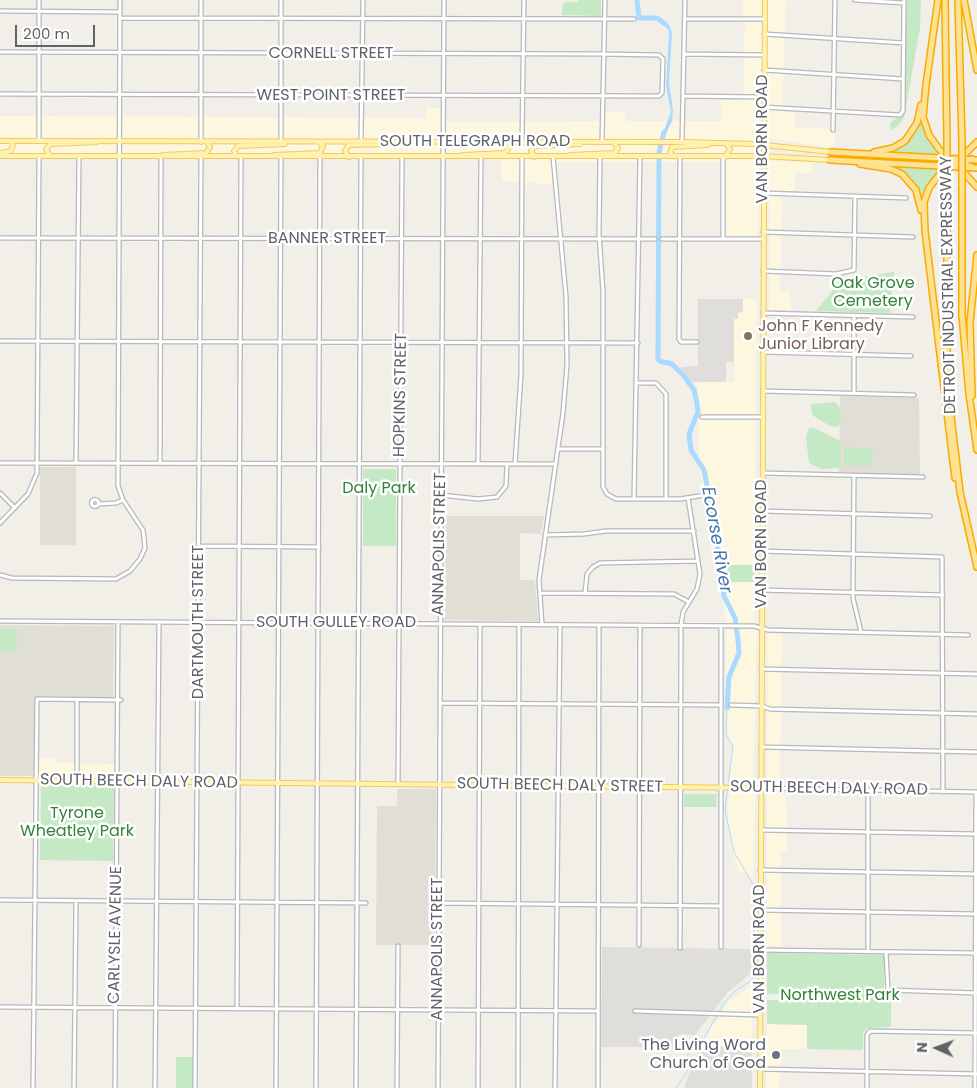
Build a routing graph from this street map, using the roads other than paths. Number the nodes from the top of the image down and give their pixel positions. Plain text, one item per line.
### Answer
1 (39, 0) edge
2 (120, 0) edge
3 (201, 0) edge
4 (281, 0) edge
5 (363, 0) edge
6 (444, 0) edge
7 (524, 0) edge
8 (605, 0) edge
9 (685, 0) edge
10 (765, 0) edge
11 (835, 0) edge
12 (855, 0) edge
13 (938, 0) edge
14 (945, 0) edge
15 (958, 0) edge
16 (964, 0) edge
17 (904, 2) edge
18 (0, 11) edge
19 (39, 11) junction
20 (120, 12) junction
21 (120, 18) junction
22 (282, 18) junction
23 (444, 18) junction
24 (524, 18) junction
25 (201, 19) junction
26 (362, 19) junction
27 (604, 19) junction
28 (634, 19) dead end
29 (685, 19) junction
30 (764, 19) junction
31 (764, 34) junction
32 (834, 38) junction
33 (904, 43) junction
34 (0, 52) edge
35 (39, 53) junction
36 (120, 54) junction
37 (201, 54) junction
38 (282, 54) junction
39 (362, 54) junction
40 (444, 54) junction
41 (523, 54) junction
42 (603, 54) junction
43 (685, 54) junction
44 (764, 55) junction
45 (764, 70) junction
46 (977, 70) edge
47 (834, 75) junction
48 (903, 80) junction
49 (926, 85) junction
50 (0, 94) edge
51 (39, 94) junction
52 (281, 95) junction
53 (661, 95) joint
54 (120, 96) junction
55 (201, 96) junction
56 (361, 96) junction
57 (443, 96) junction
58 (522, 96) junction
59 (603, 96) junction
60 (684, 96) junction
61 (763, 97) junction
62 (763, 107) junction
63 (833, 111) junction
64 (833, 130) dead end
65 (0, 140) edge
66 (8, 141) junction
67 (39, 141) junction
68 (100, 141) junction
69 (120, 142) junction
70 (201, 142) junction
71 (207, 142) junction
72 (281, 142) junction
73 (295, 142) junction
74 (319, 142) junction
75 (361, 142) junction
76 (404, 142) junction
77 (442, 142) junction
78 (504, 142) junction
79 (522, 142) junction
80 (586, 142) junction
81 (602, 142) junction
82 (613, 142) junction
83 (682, 142) junction
84 (977, 142) edge
85 (715, 143) junction
86 (726, 143) junction
87 (763, 145) junction
88 (833, 152) junction
89 (0, 154) edge
90 (39, 156) junction
91 (50, 156) junction
92 (79, 156) junction
93 (674, 156) junction
94 (680, 156) junction
95 (763, 156) junction
96 (120, 157) junction
97 (159, 157) junction
98 (201, 157) junction
99 (240, 157) junction
100 (264, 157) junction
101 (281, 157) junction
102 (320, 157) junction
103 (349, 157) junction
104 (361, 157) junction
105 (402, 157) junction
106 (442, 157) junction
107 (453, 157) junction
108 (481, 157) junction
109 (522, 157) junction
110 (535, 157) junction
111 (552, 157) junction
112 (559, 157) junction
113 (600, 157) junction
114 (640, 157) junction
115 (724, 157) junction
116 (974, 159) edge
117 (833, 160) junction
118 (954, 162) junction
119 (974, 167) edge
120 (977, 187) edge
121 (763, 192) junction
122 (855, 196) junction
123 (906, 198) dead end
124 (925, 231) junction
125 (762, 232) junction
126 (855, 235) junction
127 (913, 237) dead end
128 (0, 238) edge
129 (38, 238) junction
130 (78, 239) junction
131 (120, 239) junction
132 (161, 239) junction
133 (200, 239) junction
134 (240, 239) junction
135 (281, 239) junction
136 (320, 239) junction
137 (361, 239) junction
138 (402, 239) junction
139 (442, 239) junction
140 (481, 239) junction
141 (521, 239) junction
142 (560, 239) junction
143 (639, 239) junction
144 (655, 239) dead end
145 (662, 239) dead end
146 (679, 239) junction
147 (723, 239) junction
148 (762, 239) junction
149 (599, 240) junction
150 (977, 255) edge
151 (762, 271) junction
152 (763, 313) junction
153 (854, 316) junction
154 (912, 317) dead end
155 (0, 341) edge
156 (37, 342) junction
157 (78, 342) junction
158 (119, 342) junction
159 (160, 342) junction
160 (401, 342) junction
161 (442, 342) junction
162 (521, 342) junction
163 (697, 342) dead end
164 (200, 343) junction
165 (240, 343) junction
166 (280, 343) junction
167 (320, 343) junction
168 (360, 343) junction
169 (481, 343) junction
170 (567, 343) junction
171 (603, 343) junction
172 (638, 343) junction
173 (763, 352) junction
174 (854, 355) junction
175 (911, 356) dead end
176 (636, 382) junction
177 (763, 391) junction
178 (854, 393) junction
179 (914, 395) dead end
180 (762, 416) junction
181 (702, 417) dead end
182 (975, 438) junction
183 (558, 449) junction
184 (603, 449) junction
185 (977, 450) edge
186 (0, 463) edge
187 (36, 463) junction
188 (76, 463) junction
189 (118, 463) junction
190 (319, 463) junction
191 (160, 464) junction
192 (199, 464) junction
193 (239, 464) junction
194 (279, 464) junction
195 (360, 464) junction
196 (400, 464) junction
197 (441, 464) junction
198 (478, 464) junction
199 (507, 464) junction
200 (515, 464) junction
201 (556, 464) junction
202 (763, 473) junction
203 (854, 475) junction
204 (923, 477) dead end
205 (960, 492) junction
206 (0, 493) edge
207 (441, 495) junction
208 (705, 495) dead end
209 (688, 498) junction
210 (634, 499) junction
211 (666, 499) junction
212 (123, 500) junction
213 (98, 504) dead end
214 (15, 508) junction
215 (762, 511) junction
216 (854, 514) junction
217 (930, 516) dead end
218 (0, 523) edge
219 (694, 531) junction
220 (545, 535) junction
221 (199, 546) junction
222 (239, 546) junction
223 (279, 547) junction
224 (319, 547) junction
225 (762, 551) junction
226 (854, 553) junction
227 (698, 561) junction
228 (977, 567) edge
229 (0, 575) edge
230 (762, 590) junction
231 (853, 592) junction
232 (540, 593) junction
233 (586, 593) junction
234 (943, 595) junction
235 (689, 602) junction
236 (0, 621) edge
237 (118, 622) junction
238 (159, 622) junction
239 (198, 622) junction
240 (239, 623) junction
241 (278, 623) junction
242 (318, 623) junction
243 (358, 624) junction
244 (399, 624) junction
245 (440, 624) junction
246 (480, 624) junction
247 (519, 625) junction
248 (542, 625) junction
249 (560, 625) junction
250 (599, 625) junction
251 (640, 625) junction
252 (681, 626) junction
253 (722, 626) junction
254 (762, 628) junction
255 (861, 632) junction
256 (943, 634) junction
257 (968, 635) dead end
258 (761, 669) junction
259 (943, 673) junction
260 (977, 674) edge
261 (77, 700) junction
262 (119, 700) junction
263 (440, 703) junction
264 (480, 704) junction
265 (520, 704) junction
266 (560, 704) junction
267 (599, 704) junction
268 (640, 705) junction
269 (681, 705) junction
270 (721, 705) junction
271 (732, 705) dead end
272 (761, 706) junction
273 (943, 714) junction
274 (977, 714) edge
275 (761, 747) junction
276 (943, 751) junction
277 (977, 752) edge
278 (0, 780) edge
279 (37, 781) junction
280 (77, 781) junction
281 (117, 782) junction
282 (158, 782) junction
283 (198, 782) junction
284 (238, 783) junction
285 (278, 783) junction
286 (318, 783) junction
287 (358, 784) junction
288 (398, 784) junction
289 (439, 784) junction
290 (480, 785) junction
291 (520, 785) junction
292 (558, 785) junction
293 (599, 786) junction
294 (639, 786) junction
295 (680, 787) junction
296 (720, 787) junction
297 (761, 788) junction
298 (868, 790) junction
299 (943, 792) junction
300 (976, 792) edge
301 (760, 830) junction
302 (868, 832) junction
303 (976, 834) edge
304 (760, 870) junction
305 (868, 872) junction
306 (976, 874) edge
307 (0, 900) edge
308 (36, 900) junction
309 (76, 900) junction
310 (116, 901) junction
311 (157, 901) junction
312 (198, 901) junction
313 (237, 901) junction
314 (277, 902) junction
315 (317, 902) junction
316 (357, 902) junction
317 (366, 903) dead end
318 (438, 904) junction
319 (479, 904) junction
320 (519, 904) junction
321 (556, 905) junction
322 (599, 905) junction
323 (640, 905) junction
324 (680, 906) junction
325 (720, 906) junction
326 (760, 910) junction
327 (868, 913) junction
328 (976, 914) edge
329 (639, 945) dead end
330 (398, 946) dead end
331 (721, 947) dead end
332 (680, 948) dead end
333 (760, 950) junction
334 (868, 951) junction
335 (886, 952) junction
336 (976, 953) edge
337 (976, 993) edge
338 (0, 1007) edge
339 (34, 1008) junction
340 (75, 1008) junction
341 (115, 1008) junction
342 (156, 1008) junction
343 (196, 1008) junction
344 (236, 1009) junction
345 (276, 1009) junction
346 (316, 1009) junction
347 (357, 1009) junction
348 (397, 1010) junction
349 (438, 1010) junction
350 (479, 1010) junction
351 (555, 1010) junction
352 (518, 1011) junction
353 (598, 1011) junction
354 (635, 1011) dead end
355 (760, 1015) junction
356 (976, 1033) edge
357 (760, 1069) junction
358 (867, 1071) junction
359 (976, 1074) edge
360 (34, 1088) edge
361 (74, 1088) edge
362 (114, 1088) edge
363 (156, 1088) edge
364 (195, 1088) edge
365 (276, 1088) edge
366 (316, 1088) edge
367 (356, 1088) edge
368 (397, 1088) edge
369 (438, 1088) edge
370 (478, 1088) edge
371 (518, 1088) edge
372 (555, 1088) edge
373 (598, 1088) edge
374 (760, 1088) edge
375 (867, 1088) edge
376 (975, 1088) edge

1 - 19 street
2 - 20 street
3 - 25 street
4 - 22 street
5 - 26 street
6 - 23 street, ANNAPOLIS STREET
7 - 24 street
8 - 27 street
9 - 29 street
10 - 30 main road, VAN BORN ROAD
11 - 32 street
12 - 17 street
13 - 49 highway
14 - 205 highway, DETROIT INDUSTRIAL EXPRESSWAY, bridge
15 - 182 highway, DETROIT INDUSTRIAL EXPRESSWAY, bridge
16 - 46 highway
17 - 33 street
18 - 19 street
19 - 20 street
19 - 35 street
20 - 21 street
21 - 25 street
21 - 36 street
22 - 25 street
22 - 26 street
22 - 38 street
23 - 24 street
23 - 26 street
23 - 40 street, ANNAPOLIS STREET
24 - 27 street
24 - 41 street
25 - 37 street
26 - 39 street
27 - 28 street
27 - 42 street
29 - 30 street
29 - 43 street
30 - 31 main road, VAN BORN ROAD
31 - 32 street
31 - 44 main road, VAN BORN ROAD
32 - 33 street
32 - 47 street
33 - 48 street
34 - 35 street, CORNELL STREET
35 - 36 street, CORNELL STREET
35 - 51 street
36 - 37 street, CORNELL STREET
36 - 54 street
37 - 38 street, CORNELL STREET
37 - 55 street
38 - 39 street, CORNELL STREET
38 - 52 street
39 - 40 street, CORNELL STREET
39 - 56 street
40 - 41 street, CORNELL STREET
40 - 57 street, ANNAPOLIS STREET
41 - 42 street, CORNELL STREET
41 - 58 street
42 - 53 street, CORNELL STREET
42 - 59 street
43 - 44 street
43 - 60 street
44 - 45 main road, VAN BORN ROAD
45 - 47 street
45 - 61 main road, VAN BORN ROAD
47 - 48 street
47 - 63 street
48 - 63 street
49 - 88 highway
49 - 118 highway
50 - 51 street, WEST POINT STREET
51 - 54 street, WEST POINT STREET
51 - 67 street
52 - 55 street, WEST POINT STREET
52 - 56 street, WEST POINT STREET
52 - 72 street
53 - 59 street, WEST POINT STREET
54 - 55 street, WEST POINT STREET
54 - 69 street
55 - 70 street
56 - 57 street, WEST POINT STREET
56 - 75 street
57 - 58 street, WEST POINT STREET
57 - 77 street, ANNAPOLIS STREET
58 - 59 street, WEST POINT STREET
58 - 79 street
59 - 81 street
60 - 61 street
60 - 83 street
61 - 62 main road, VAN BORN ROAD
62 - 63 street
62 - 87 main road, VAN BORN ROAD
63 - 64 street
65 - 66 main road, SOUTH TELEGRAPH ROAD
66 - 67 main road, SOUTH TELEGRAPH ROAD
66 - 89 main road
67 - 68 main road, SOUTH TELEGRAPH ROAD
68 - 69 main road, SOUTH TELEGRAPH ROAD
68 - 91 main road
69 - 70 main road, SOUTH TELEGRAPH ROAD
69 - 96 street
70 - 71 main road, SOUTH TELEGRAPH ROAD
71 - 72 main road, SOUTH TELEGRAPH ROAD
71 - 97 main road
72 - 73 main road, SOUTH TELEGRAPH ROAD
73 - 74 main road, SOUTH TELEGRAPH ROAD
73 - 99 main road
74 - 75 main road, SOUTH TELEGRAPH ROAD
74 - 100 main road
75 - 76 main road, SOUTH TELEGRAPH ROAD
76 - 77 main road, SOUTH TELEGRAPH ROAD
76 - 103 main road
77 - 78 main road, SOUTH TELEGRAPH ROAD
77 - 106 street, ANNAPOLIS STREET
78 - 79 main road, SOUTH TELEGRAPH ROAD
78 - 107 main road
79 - 80 main road, SOUTH TELEGRAPH ROAD
80 - 81 main road, SOUTH TELEGRAPH ROAD
80 - 110 main road
81 - 82 main road, SOUTH TELEGRAPH ROAD
82 - 83 main road, SOUTH TELEGRAPH ROAD
82 - 112 main road
83 - 85 main road, SOUTH TELEGRAPH ROAD
84 - 118 highway
85 - 86 main road, SOUTH TELEGRAPH ROAD
85 - 93 main road
86 - 87 main road, SOUTH TELEGRAPH ROAD
86 - 115 main road
87 - 88 main road, SOUTH TELEGRAPH ROAD
87 - 95 main road, VAN BORN ROAD
88 - 118 highway, SOUTH TELEGRAPH ROAD
89 - 90 main road, SOUTH TELEGRAPH ROAD
90 - 91 main road, SOUTH TELEGRAPH ROAD
90 - 129 street
91 - 92 main road, SOUTH TELEGRAPH ROAD
92 - 96 main road, SOUTH TELEGRAPH ROAD
92 - 130 street
93 - 94 main road, SOUTH TELEGRAPH ROAD
93 - 114 main road, SOUTH TELEGRAPH ROAD
94 - 115 main road, SOUTH TELEGRAPH ROAD
94 - 146 street
95 - 115 main road, SOUTH TELEGRAPH ROAD
95 - 117 main road, SOUTH TELEGRAPH ROAD
95 - 121 main road, VAN BORN ROAD
96 - 97 main road, SOUTH TELEGRAPH ROAD
96 - 131 street
97 - 98 main road, SOUTH TELEGRAPH ROAD
97 - 132 street
98 - 99 main road, SOUTH TELEGRAPH ROAD
98 - 133 street, DARTMOUTH STREET
99 - 100 main road, SOUTH TELEGRAPH ROAD
99 - 134 street
100 - 101 main road, SOUTH TELEGRAPH ROAD
101 - 102 main road, SOUTH TELEGRAPH ROAD
101 - 135 street
102 - 103 main road, SOUTH TELEGRAPH ROAD
102 - 136 street
103 - 104 main road, SOUTH TELEGRAPH ROAD
104 - 105 main road, SOUTH TELEGRAPH ROAD
104 - 137 street
105 - 106 main road, SOUTH TELEGRAPH ROAD
105 - 138 street, HOPKINS STREET
106 - 107 main road, SOUTH TELEGRAPH ROAD
106 - 139 street, ANNAPOLIS STREET
107 - 108 main road, SOUTH TELEGRAPH ROAD
108 - 109 main road, SOUTH TELEGRAPH ROAD
108 - 140 street
109 - 110 main road, SOUTH TELEGRAPH ROAD
109 - 141 street
110 - 111 main road, SOUTH TELEGRAPH ROAD
111 - 112 main road, SOUTH TELEGRAPH ROAD
111 - 142 street
112 - 113 main road, SOUTH TELEGRAPH ROAD
113 - 114 main road, SOUTH TELEGRAPH ROAD
113 - 149 street
114 - 143 street
115 - 147 street
116 - 118 highway
117 - 118 highway, SOUTH TELEGRAPH ROAD
117 - 124 highway
118 - 119 highway
118 - 120 highway
118 - 124 highway
121 - 122 street
121 - 125 main road, VAN BORN ROAD
122 - 123 street
122 - 126 street
124 - 205 highway
125 - 126 street
125 - 148 main road, VAN BORN ROAD
126 - 127 street
126 - 151 street
128 - 129 street, BANNER STREET
129 - 130 street, BANNER STREET
129 - 156 street
130 - 131 street, BANNER STREET
130 - 157 street
131 - 132 street, BANNER STREET
131 - 158 street
132 - 133 street, BANNER STREET
132 - 159 street
133 - 134 street, BANNER STREET
133 - 164 street, DARTMOUTH STREET
134 - 135 street, BANNER STREET
134 - 165 street
135 - 136 street, BANNER STREET
135 - 166 street
136 - 137 street, BANNER STREET
136 - 167 street
137 - 138 street, BANNER STREET
137 - 168 street
138 - 139 street, BANNER STREET
138 - 160 street, HOPKINS STREET
139 - 140 street, BANNER STREET
139 - 161 street, ANNAPOLIS STREET
140 - 141 street, BANNER STREET
140 - 169 street
141 - 142 street, BANNER STREET
141 - 162 street
142 - 149 street, BANNER STREET
142 - 170 street
143 - 144 street, BANNER STREET
143 - 149 street, BANNER STREET
143 - 172 street
145 - 146 street
146 - 147 street
146 - 163 street
147 - 148 street
148 - 151 main road, VAN BORN ROAD
149 - 171 street
150 - 182 highway
151 - 152 main road, VAN BORN ROAD
152 - 153 street
152 - 173 main road, VAN BORN ROAD
153 - 154 street
153 - 174 street
155 - 156 street
156 - 157 street
156 - 187 street
157 - 158 street
157 - 188 street
158 - 159 street
158 - 189 street
159 - 164 street
159 - 191 street
160 - 161 street
160 - 168 street
160 - 196 street, HOPKINS STREET
161 - 169 street
161 - 197 street, ANNAPOLIS STREET
162 - 169 street
162 - 170 street
162 - 200 street
164 - 165 street
164 - 192 street, DARTMOUTH STREET
165 - 166 street
165 - 193 street
166 - 167 street
166 - 194 street
167 - 168 street
167 - 190 street
168 - 195 street
169 - 198 street
170 - 171 street
170 - 183 street
171 - 172 street
171 - 184 street
172 - 176 street
173 - 174 street
173 - 177 main road, VAN BORN ROAD
174 - 175 street
174 - 178 street
176 - 210 street
176 - 211 street
177 - 178 street
177 - 180 main road, VAN BORN ROAD
178 - 179 street
180 - 181 street
180 - 202 main road, VAN BORN ROAD
182 - 185 highway, DETROIT INDUSTRIAL EXPRESSWAY
183 - 184 street
183 - 201 street
184 - 210 street
186 - 187 street
187 - 188 street
187 - 214 street
188 - 189 street
189 - 191 street
189 - 212 street
190 - 194 street
190 - 195 street
190 - 224 street
191 - 192 street
192 - 193 street
192 - 221 street, DARTMOUTH STREET
193 - 194 street
193 - 222 street
194 - 223 street
195 - 196 street
195 - 243 street
196 - 197 street
196 - 244 street, HOPKINS STREET
197 - 198 street
197 - 207 street, ANNAPOLIS STREET
198 - 199 street
199 - 200 street
199 - 207 street
200 - 201 street
201 - 220 street
202 - 203 street
202 - 215 main road, VAN BORN ROAD
203 - 204 street
203 - 216 street
205 - 228 highway, DETROIT INDUSTRIAL EXPRESSWAY
206 - 214 street
207 - 245 street, ANNAPOLIS STREET
208 - 209 street
209 - 211 street
209 - 219 street
210 - 211 street
212 - 213 street
212 - 229 street
214 - 218 street
215 - 216 street
215 - 225 main road, VAN BORN ROAD
216 - 217 street
216 - 226 street
219 - 220 street
219 - 227 street
220 - 232 street
221 - 222 street
221 - 239 street, DARTMOUTH STREET
222 - 223 street
222 - 240 street
223 - 224 street
223 - 241 street
224 - 242 street
225 - 226 street
225 - 230 main road, VAN BORN ROAD
226 - 231 street
226 - 234 street
227 - 233 street
227 - 235 street
230 - 231 street
230 - 254 main road, VAN BORN ROAD
231 - 234 street
231 - 255 street
232 - 233 street
232 - 248 street
233 - 235 street
234 - 256 street
235 - 252 street
236 - 237 street, SOUTH GULLEY ROAD
237 - 238 street, SOUTH GULLEY ROAD
237 - 262 street, CARLYSLE AVENUE
238 - 239 street, SOUTH GULLEY ROAD
238 - 282 street
239 - 240 street, SOUTH GULLEY ROAD
239 - 283 street, DARTMOUTH STREET
240 - 241 street, SOUTH GULLEY ROAD
240 - 284 street
241 - 242 street, SOUTH GULLEY ROAD
241 - 285 street
242 - 243 street, SOUTH GULLEY ROAD
242 - 286 street
243 - 244 street, SOUTH GULLEY ROAD
243 - 287 street
244 - 245 street, SOUTH GULLEY ROAD
244 - 288 street, HOPKINS STREET
245 - 246 street, SOUTH GULLEY ROAD
245 - 263 street, ANNAPOLIS STREET
246 - 247 street, SOUTH GULLEY ROAD
246 - 264 street
247 - 248 street, SOUTH GULLEY ROAD
247 - 265 street
248 - 249 street, SOUTH GULLEY ROAD
249 - 250 street, SOUTH GULLEY ROAD
249 - 266 street
250 - 251 street, SOUTH GULLEY ROAD
250 - 267 street
251 - 252 street, SOUTH GULLEY ROAD
251 - 268 street
252 - 253 street, SOUTH GULLEY ROAD
252 - 269 street
253 - 254 street, SOUTH GULLEY ROAD
253 - 270 street
254 - 255 street, SOUTH GULLEY ROAD
254 - 258 main road, VAN BORN ROAD
255 - 256 street, SOUTH GULLEY ROAD
256 - 257 street, SOUTH GULLEY ROAD
256 - 259 street
258 - 259 street
258 - 272 main road, VAN BORN ROAD
259 - 260 street
259 - 273 street
261 - 262 street
261 - 279 street
261 - 280 street
262 - 281 street, CARLYSLE AVENUE
263 - 264 street
263 - 289 street, ANNAPOLIS STREET
264 - 265 street
264 - 290 street
265 - 266 street
265 - 291 street
266 - 267 street
266 - 292 street
267 - 268 street
267 - 293 street
268 - 269 street
268 - 294 street
269 - 270 street
269 - 295 street
270 - 296 street
271 - 272 street
272 - 273 street
272 - 275 main road, VAN BORN ROAD
273 - 274 street
273 - 276 street
275 - 276 street
275 - 297 main road, VAN BORN ROAD
276 - 277 street
276 - 299 street
278 - 279 main road, SOUTH BEECH DALY ROAD
279 - 280 main road, SOUTH BEECH DALY ROAD
279 - 308 street
280 - 281 main road, SOUTH BEECH DALY ROAD
281 - 282 main road, SOUTH BEECH DALY ROAD
281 - 310 street, CARLYSLE AVENUE
282 - 283 main road, SOUTH BEECH DALY ROAD
282 - 311 street
283 - 284 main road, SOUTH BEECH DALY ROAD
283 - 312 street, DARTMOUTH STREET
284 - 285 main road, SOUTH BEECH DALY ROAD
284 - 313 street
285 - 286 main road, SOUTH BEECH DALY ROAD
285 - 314 street
286 - 287 main road
286 - 315 street
287 - 288 main road
287 - 316 street
288 - 289 main road
289 - 290 main road, SOUTH BEECH DALY STREET
289 - 318 street, ANNAPOLIS STREET
290 - 291 main road, SOUTH BEECH DALY STREET
290 - 319 street
291 - 292 main road, SOUTH BEECH DALY STREET
291 - 320 street
292 - 293 main road, SOUTH BEECH DALY STREET
292 - 321 street
293 - 294 main road, SOUTH BEECH DALY STREET
293 - 322 street
294 - 295 main road, SOUTH BEECH DALY STREET
294 - 323 street
295 - 296 main road, SOUTH BEECH DALY ROAD
295 - 324 street
296 - 297 main road, SOUTH BEECH DALY ROAD
296 - 325 street
297 - 298 street, SOUTH BEECH DALY ROAD
297 - 301 main road, VAN BORN ROAD
298 - 299 street, SOUTH BEECH DALY ROAD
298 - 302 street
299 - 300 street, SOUTH BEECH DALY ROAD
300 - 303 street
301 - 302 street
301 - 304 main road, VAN BORN ROAD
302 - 303 street
302 - 305 street
303 - 306 street
304 - 305 street
304 - 326 main road, VAN BORN ROAD
305 - 306 street
305 - 327 street
306 - 328 street
307 - 308 street
308 - 309 street
308 - 339 street
309 - 310 street
309 - 340 street
310 - 311 street
310 - 341 street, CARLYSLE AVENUE
311 - 312 street
311 - 342 street
312 - 313 street
312 - 343 street, DARTMOUTH STREET
313 - 314 street
313 - 344 street
314 - 315 street
314 - 345 street
315 - 316 street
315 - 346 street
316 - 317 street
316 - 347 street
318 - 319 street
318 - 349 street, ANNAPOLIS STREET
319 - 320 street
319 - 350 street
320 - 321 street
320 - 352 street
321 - 322 street
321 - 351 street
322 - 323 street
322 - 353 street
323 - 324 street
323 - 329 street
324 - 325 street
324 - 332 street
325 - 331 street
326 - 327 street
326 - 333 main road, VAN BORN ROAD
327 - 328 street
327 - 334 street
328 - 336 street
330 - 348 street
333 - 334 street
333 - 355 main road, VAN BORN ROAD
334 - 335 street
335 - 336 street
335 - 337 street
336 - 337 street
337 - 356 street
338 - 339 street
339 - 340 street
339 - 360 street
340 - 341 street
340 - 361 street
341 - 342 street
341 - 362 street, CARLYSLE AVENUE
342 - 343 street
342 - 363 street
343 - 344 street
343 - 364 street, DARTMOUTH STREET
344 - 345 street
345 - 346 street
345 - 365 street
346 - 347 street
346 - 366 street
347 - 348 street
347 - 367 street
348 - 349 street
348 - 368 street
349 - 350 street
349 - 369 street, ANNAPOLIS STREET
350 - 352 street
350 - 370 street
351 - 352 street
351 - 353 street
351 - 372 street
352 - 371 street
353 - 373 street
354 - 355 street
355 - 357 main road, VAN BORN ROAD
356 - 358 street
356 - 359 street
357 - 358 street
357 - 374 main road, VAN BORN ROAD
358 - 359 street
358 - 375 street
359 - 376 street

